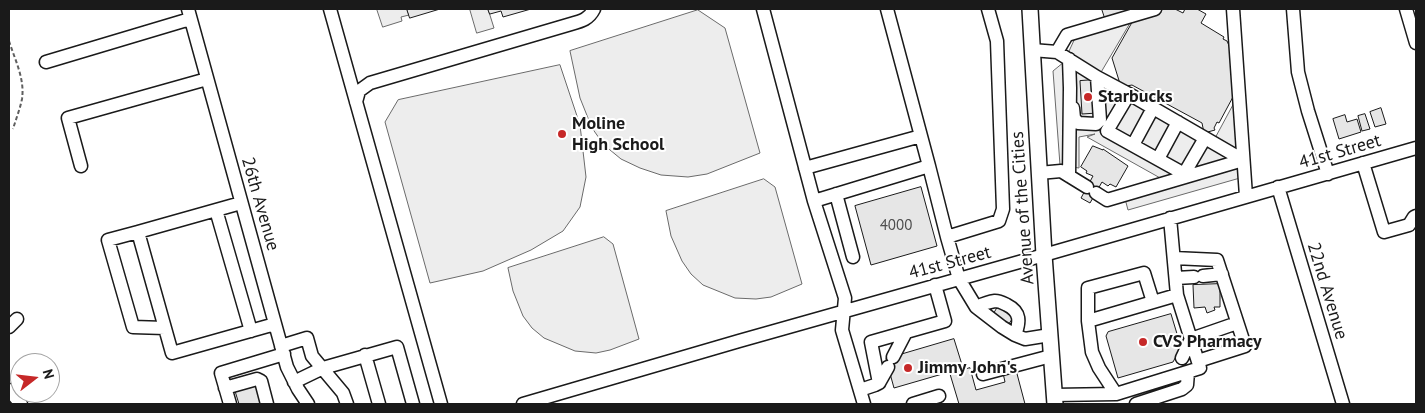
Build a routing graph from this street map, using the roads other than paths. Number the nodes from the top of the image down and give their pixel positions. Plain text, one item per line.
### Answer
1 (330, 9) edge
2 (594, 9) edge
3 (763, 9) edge
4 (887, 9) edge
5 (988, 9) edge
6 (1030, 9) edge
7 (1155, 9) edge
8 (1233, 9) edge
9 (1293, 9) edge
10 (1406, 9) edge
11 (189, 14) edge
12 (1416, 43) edge
13 (1032, 50) junction
14 (1057, 52) junction
15 (1069, 59) junction
16 (46, 62) dead end
17 (346, 65) junction
18 (1097, 77) junction
19 (207, 79) junction
20 (370, 82) junction
21 (1070, 88) junction
22 (1129, 94) junction
23 (356, 102) junction
24 (1153, 108) junction
25 (1178, 122) junction
26 (921, 136) junction
27 (1204, 138) junction
28 (1133, 145) junction
29 (1416, 148) edge
30 (1158, 159) junction
31 (1243, 160) junction
32 (1363, 163) junction
33 (81, 166) dead end
34 (930, 166) junction
35 (805, 168) junction
36 (1039, 173) junction
37 (1328, 174) junction
38 (1186, 175) junction
39 (1069, 176) junction
40 (1278, 188) junction
41 (836, 194) junction
42 (1246, 196) junction
43 (814, 201) junction
44 (241, 203) junction
45 (216, 210) junction
46 (1416, 216) edge
47 (1170, 218) junction
48 (138, 232) junction
49 (947, 236) junction
50 (1044, 255) junction
51 (853, 257) dead end
52 (1174, 258) junction
53 (1222, 274) junction
54 (1176, 278) junction
55 (959, 279) junction
56 (935, 286) junction
57 (1177, 295) junction
58 (1153, 302) junction
59 (976, 307) junction
60 (844, 312) junction
61 (1088, 320) junction
62 (1237, 323) junction
63 (275, 324) junction
64 (165, 328) junction
65 (251, 331) junction
66 (906, 332) junction
67 (1015, 335) junction
68 (1050, 335) junction
69 (1191, 339) junction
70 (282, 350) junction
71 (365, 356) junction
72 (1051, 356) junction
73 (259, 361) junction
74 (1198, 361) junction
75 (322, 368) junction
76 (1180, 369) junction
77 (983, 374) dead end
78 (294, 382) junction
79 (879, 382) junction
80 (226, 388) junction
81 (9, 390) edge
82 (860, 390) junction
83 (1116, 394) junction
84 (939, 396) dead end
85 (1055, 399) edge
86 (1171, 399) edge
87 (21, 404) edge
88 (230, 404) edge
89 (267, 404) edge
90 (272, 404) edge
91 (308, 404) edge
92 (347, 404) edge
93 (378, 404) edge
94 (413, 404) edge
95 (441, 404) edge
96 (523, 404) edge
97 (864, 404) edge
98 (913, 404) edge
99 (1136, 404) edge
100 (1343, 404) edge

1 - 17 street
2 - 20 street
3 - 35 street
4 - 26 street
5 - 49 street
6 - 13 main road, Avenue of the Cities
7 - 14 street
8 - 31 street
9 - 37 street
10 - 12 street
11 - 16 street
11 - 19 street, 26th Avenue
13 - 14 street
13 - 36 main road, Avenue of the Cities
14 - 15 street
15 - 18 street
15 - 21 street
17 - 20 street
17 - 23 street
18 - 21 street
18 - 22 street
19 - 33 street
19 - 44 street, 26th Avenue
20 - 23 street
21 - 39 street
22 - 24 street
22 - 28 street
23 - 95 street
24 - 25 street
24 - 28 street
25 - 27 street
25 - 30 street
26 - 34 street
26 - 35 street
27 - 31 street
27 - 38 street
28 - 30 street
29 - 32 street, 41st Street
30 - 38 street
31 - 38 street
31 - 42 street
32 - 37 street, 41st Street
32 - 46 street
34 - 41 street
34 - 49 street
35 - 43 street
36 - 39 street
36 - 50 main road, Avenue of the Cities
37 - 40 street, 41st Street
38 - 39 street
40 - 42 street, 41st Street
40 - 100 street, 22nd Avenue
41 - 43 street
41 - 51 street
42 - 47 street, 41st Street
43 - 60 street
44 - 45 street
44 - 63 street, 26th Avenue
45 - 48 street
45 - 65 street
47 - 50 street, 41st Street
47 - 52 street
48 - 64 street
48 - 64 street
49 - 55 street
50 - 55 street, 41st Street
50 - 68 main road, Avenue of the Cities
52 - 53 street
52 - 54 street
53 - 54 street
53 - 62 street
54 - 57 street
55 - 56 street, 41st Street
55 - 59 street
56 - 60 street, 41st Street
56 - 66 street
57 - 58 street
57 - 69 street
58 - 61 street
58 - 61 street
59 - 67 street
59 - 67 street
60 - 82 street
60 - 96 street, 41st Street
61 - 83 street
62 - 69 street
62 - 74 street
63 - 65 street
63 - 70 street, 26th Avenue
64 - 65 street
66 - 79 street
66 - 79 street
67 - 68 street
68 - 72 main road, Avenue of the Cities
69 - 74 street
69 - 76 street
70 - 73 street
70 - 75 street
70 - 78 street, 26th Avenue
71 - 75 street
71 - 93 street
71 - 94 street
72 - 77 street
72 - 85 main road, Avenue of the Cities
73 - 80 street
73 - 90 street
74 - 76 street
75 - 78 street
75 - 92 street
76 - 83 street
76 - 86 street
78 - 91 street, 26th Avenue
79 - 82 street
80 - 88 street
80 - 89 street
81 - 87 street
82 - 97 street
83 - 85 street
84 - 98 street
86 - 99 street

